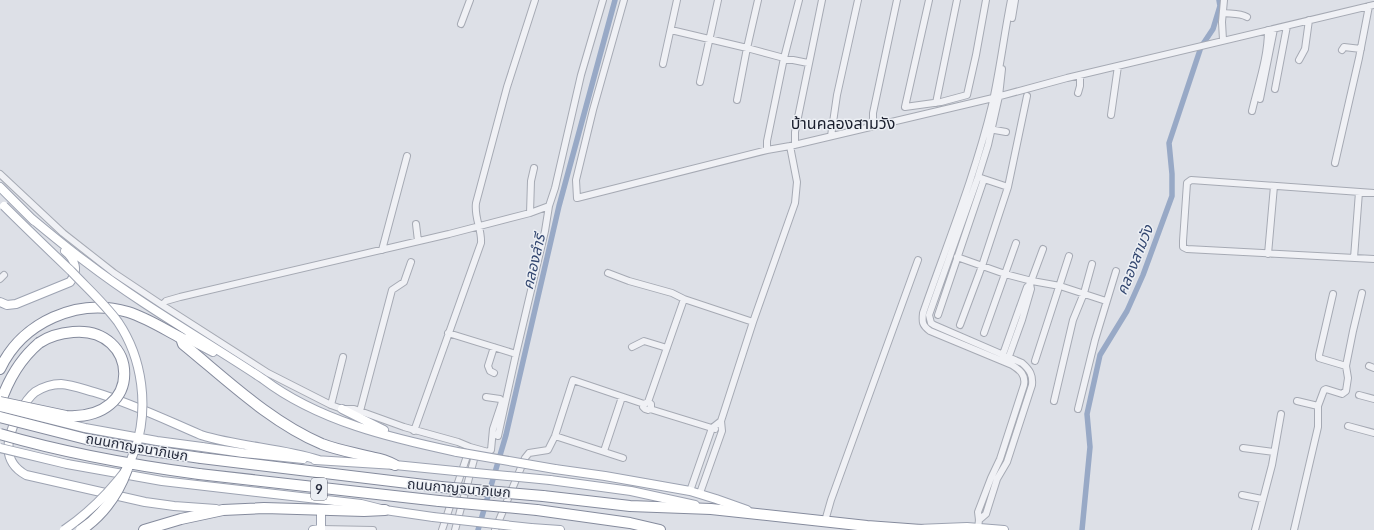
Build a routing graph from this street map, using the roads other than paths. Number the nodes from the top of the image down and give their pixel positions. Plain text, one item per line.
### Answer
1 (470, 0) edge
2 (535, 0) edge
3 (603, 0) edge
4 (624, 0) edge
5 (677, 0) edge
6 (718, 0) edge
7 (758, 0) edge
8 (799, 0) edge
9 (822, 0) edge
10 (858, 0) edge
11 (897, 0) edge
12 (929, 0) edge
13 (958, 0) edge
14 (986, 0) edge
15 (1011, 0) edge
16 (1015, 0) edge
17 (1224, 0) edge
18 (1371, 6) edge
19 (1223, 13) junction
20 (1247, 17) dead end
21 (1309, 20) junction
22 (461, 24) dead end
23 (1287, 26) junction
24 (671, 30) junction
25 (1271, 30) junction
26 (710, 39) junction
27 (1223, 40) junction
28 (747, 48) junction
29 (1361, 49) junction
30 (1342, 50) dead end
31 (784, 58) junction
32 (1299, 60) dead end
33 (808, 63) junction
34 (663, 64) dead end
35 (1118, 66) junction
36 (1080, 75) junction
37 (700, 82) dead end
38 (1275, 90) dead end
39 (1078, 93) dead end
40 (1027, 96) dead end
41 (996, 97) junction
42 (1260, 98) dead end
43 (737, 100) dead end
44 (936, 103) junction
45 (1252, 111) dead end
46 (1111, 115) dead end
47 (873, 126) junction
48 (989, 129) junction
49 (1006, 132) dead end
50 (832, 136) junction
51 (793, 145) junction
52 (767, 150) junction
53 (407, 156) dead end
54 (1335, 163) dead end
55 (534, 168) dead end
56 (0, 174) edge
57 (978, 177) junction
58 (1274, 186) junction
59 (1008, 187) junction
60 (0, 188) edge
61 (1359, 192) junction
62 (1374, 193) edge
63 (2, 204) edge
64 (549, 206) junction
65 (530, 213) junction
66 (31, 218) junction
67 (416, 224) dead end
68 (478, 225) junction
69 (418, 237) junction
70 (1016, 243) dead end
71 (1043, 249) dead end
72 (382, 250) junction
73 (1268, 254) junction
74 (947, 255) junction
75 (1069, 256) dead end
76 (958, 257) junction
77 (1354, 258) junction
78 (1374, 259) edge
79 (918, 260) dead end
80 (411, 262) dead end
81 (1092, 264) dead end
82 (982, 266) junction
83 (1116, 271) dead end
84 (608, 272) dead end
85 (1005, 274) junction
86 (1031, 283) junction
87 (1060, 286) junction
88 (1084, 293) junction
89 (1362, 293) dead end
90 (1333, 294) dead end
91 (684, 299) junction
92 (1106, 301) junction
93 (0, 302) edge
94 (162, 305) junction
95 (938, 315) dead end
96 (753, 322) junction
97 (960, 325) dead end
98 (448, 333) junction
99 (984, 333) dead end
100 (181, 338) junction
101 (494, 347) junction
102 (632, 347) dead end
103 (667, 348) junction
104 (516, 354) junction
105 (1006, 355) junction
106 (343, 357) dead end
107 (1035, 361) dead end
108 (1003, 362) junction
109 (1346, 366) junction
110 (0, 369) edge
111 (494, 373) dead end
112 (276, 388) junction
113 (1359, 395) dead end
114 (622, 397) junction
115 (486, 398) dead end
116 (1374, 399) edge
117 (1054, 401) dead end
118 (1297, 401) dead end
119 (0, 403) edge
120 (646, 403) junction
121 (331, 405) junction
122 (1318, 406) junction
123 (0, 407) edge
124 (342, 409) junction
125 (1078, 409) dead end
126 (360, 411) junction
127 (1280, 414) dead end
128 (0, 417) edge
129 (721, 421) junction
130 (1348, 426) dead end
131 (712, 428) junction
132 (414, 430) junction
133 (722, 431) junction
134 (1374, 433) edge
135 (0, 434) edge
136 (498, 436) dead end
137 (555, 436) junction
138 (405, 441) junction
139 (470, 447) junction
140 (0, 448) edge
141 (1243, 448) dead end
142 (477, 449) junction
143 (604, 451) junction
144 (1003, 451) junction
145 (1274, 452) junction
146 (1010, 453) junction
147 (702, 455) junction
148 (623, 458) dead end
149 (713, 458) junction
150 (319, 460) junction
151 (395, 465) junction
152 (127, 468) junction
153 (690, 491) junction
154 (700, 493) junction
155 (1242, 495) dead end
156 (984, 496) junction
157 (991, 498) junction
158 (1262, 499) junction
159 (711, 509) junction
160 (223, 510) junction
161 (322, 510) junction
162 (385, 510) junction
163 (753, 513) junction
164 (824, 521) junction
165 (978, 524) junction
166 (64, 530) edge
167 (81, 530) edge
168 (144, 530) edge
169 (317, 530) edge
170 (373, 530) edge
171 (442, 530) edge
172 (455, 530) edge
173 (495, 530) edge
174 (560, 530) edge
175 (660, 530) edge
176 (919, 530) edge
177 (1004, 530) edge
178 (1255, 530) edge
179 (1294, 530) edge

1 - 22 street
2 - 68 street
3 - 64 street
4 - 52 street
5 - 24 street
6 - 26 street
7 - 28 street
8 - 31 street
9 - 33 street
10 - 50 street
11 - 47 street
12 - 44 street
13 - 44 street
14 - 44 street
15 - 41 street
16 - 41 street
17 - 19 street
18 - 21 street
18 - 29 street
19 - 20 street
19 - 27 street
21 - 23 street
21 - 32 street
23 - 25 street
23 - 38 street
24 - 26 street
24 - 34 street
25 - 27 street
25 - 42 street
25 - 45 street
26 - 28 street
26 - 37 street
27 - 35 street
28 - 31 street
28 - 43 street
29 - 30 street
29 - 54 street
31 - 33 street
31 - 52 street
33 - 51 street
35 - 36 street
35 - 46 street
36 - 39 street
36 - 41 street
40 - 59 street
41 - 47 street
41 - 48 street
47 - 50 street
48 - 49 street
48 - 57 street
50 - 51 street
51 - 52 street
51 - 96 street
53 - 72 street
55 - 65 street
56 - 94 street
57 - 59 street
57 - 74 street
57 - 76 street
58 - 61 street
58 - 73 street
58 - 73 street
59 - 82 street
60 - 66 main road
61 - 62 street
61 - 77 street
63 - 152 main road, bridge
64 - 65 street
64 - 104 street
65 - 68 street
66 - 93 main road
66 - 112 main road
67 - 69 street
68 - 69 street
68 - 98 street
69 - 72 street
70 - 85 street
71 - 86 street
72 - 94 street
73 - 77 street
74 - 105 street
74 - 108 street
75 - 87 street
76 - 82 street
76 - 95 street
77 - 78 street
79 - 164 street
80 - 126 street
81 - 88 street
82 - 85 street
82 - 97 street
83 - 92 street
84 - 91 street
85 - 86 street
85 - 99 street
86 - 87 street
86 - 105 street
87 - 88 street
87 - 107 street
88 - 92 street
88 - 117 street
89 - 109 street
90 - 109 street
91 - 96 street
91 - 103 street
92 - 125 street
94 - 121 street
96 - 129 street
98 - 101 street
98 - 132 street
100 - 110 highway
100 - 112 main road
100 - 151 highway
101 - 104 street
101 - 111 street
102 - 103 street
103 - 120 street
104 - 136 street
105 - 108 street
105 - 146 street
106 - 121 street
108 - 144 street
109 - 122 street
112 - 138 main road
113 - 116 street
114 - 120 street
114 - 137 street
114 - 143 street
115 - 142 street
118 - 122 street
119 - 119 highway, bridge
120 - 131 street
121 - 124 street
122 - 179 street
123 - 150 main road, bridge
124 - 126 street
124 - 138 main road
126 - 132 street
127 - 145 street
128 - 159 highway, ถนนกาญจนาภิเษก / 9, bridge
129 - 131 street
129 - 133 street
130 - 134 street
131 - 133 street
131 - 147 street
132 - 139 street
133 - 149 street
135 - 175 highway, ถนนกาญจนาภิเษก / 9, bridge
137 - 143 street
137 - 173 street
138 - 153 main road, bridge
139 - 142 street
139 - 171 street
140 - 162 main road, bridge
141 - 145 street
142 - 172 street
143 - 148 street
144 - 146 street
144 - 156 street
145 - 158 street
146 - 157 street
147 - 149 street
147 - 153 street
149 - 154 street
150 - 151 main road
150 - 160 main road
151 - 159 main road, bridge
152 - 166 main road, bridge
152 - 167 highway, bridge
153 - 154 main road
154 - 163 main road
155 - 158 street
156 - 157 street
156 - 165 street
157 - 165 street
158 - 178 street
159 - 163 highway, ถนนกาญจนาภิเษก / 9
160 - 161 highway
160 - 168 highway
161 - 162 highway
161 - 169 main road
162 - 174 main road, bridge
163 - 164 highway, ถนนกาญจนาภิเษก / 9
164 - 176 highway, ถนนกาญจนาภิเษก / 9
165 - 176 main road
165 - 177 main road
169 - 170 street

